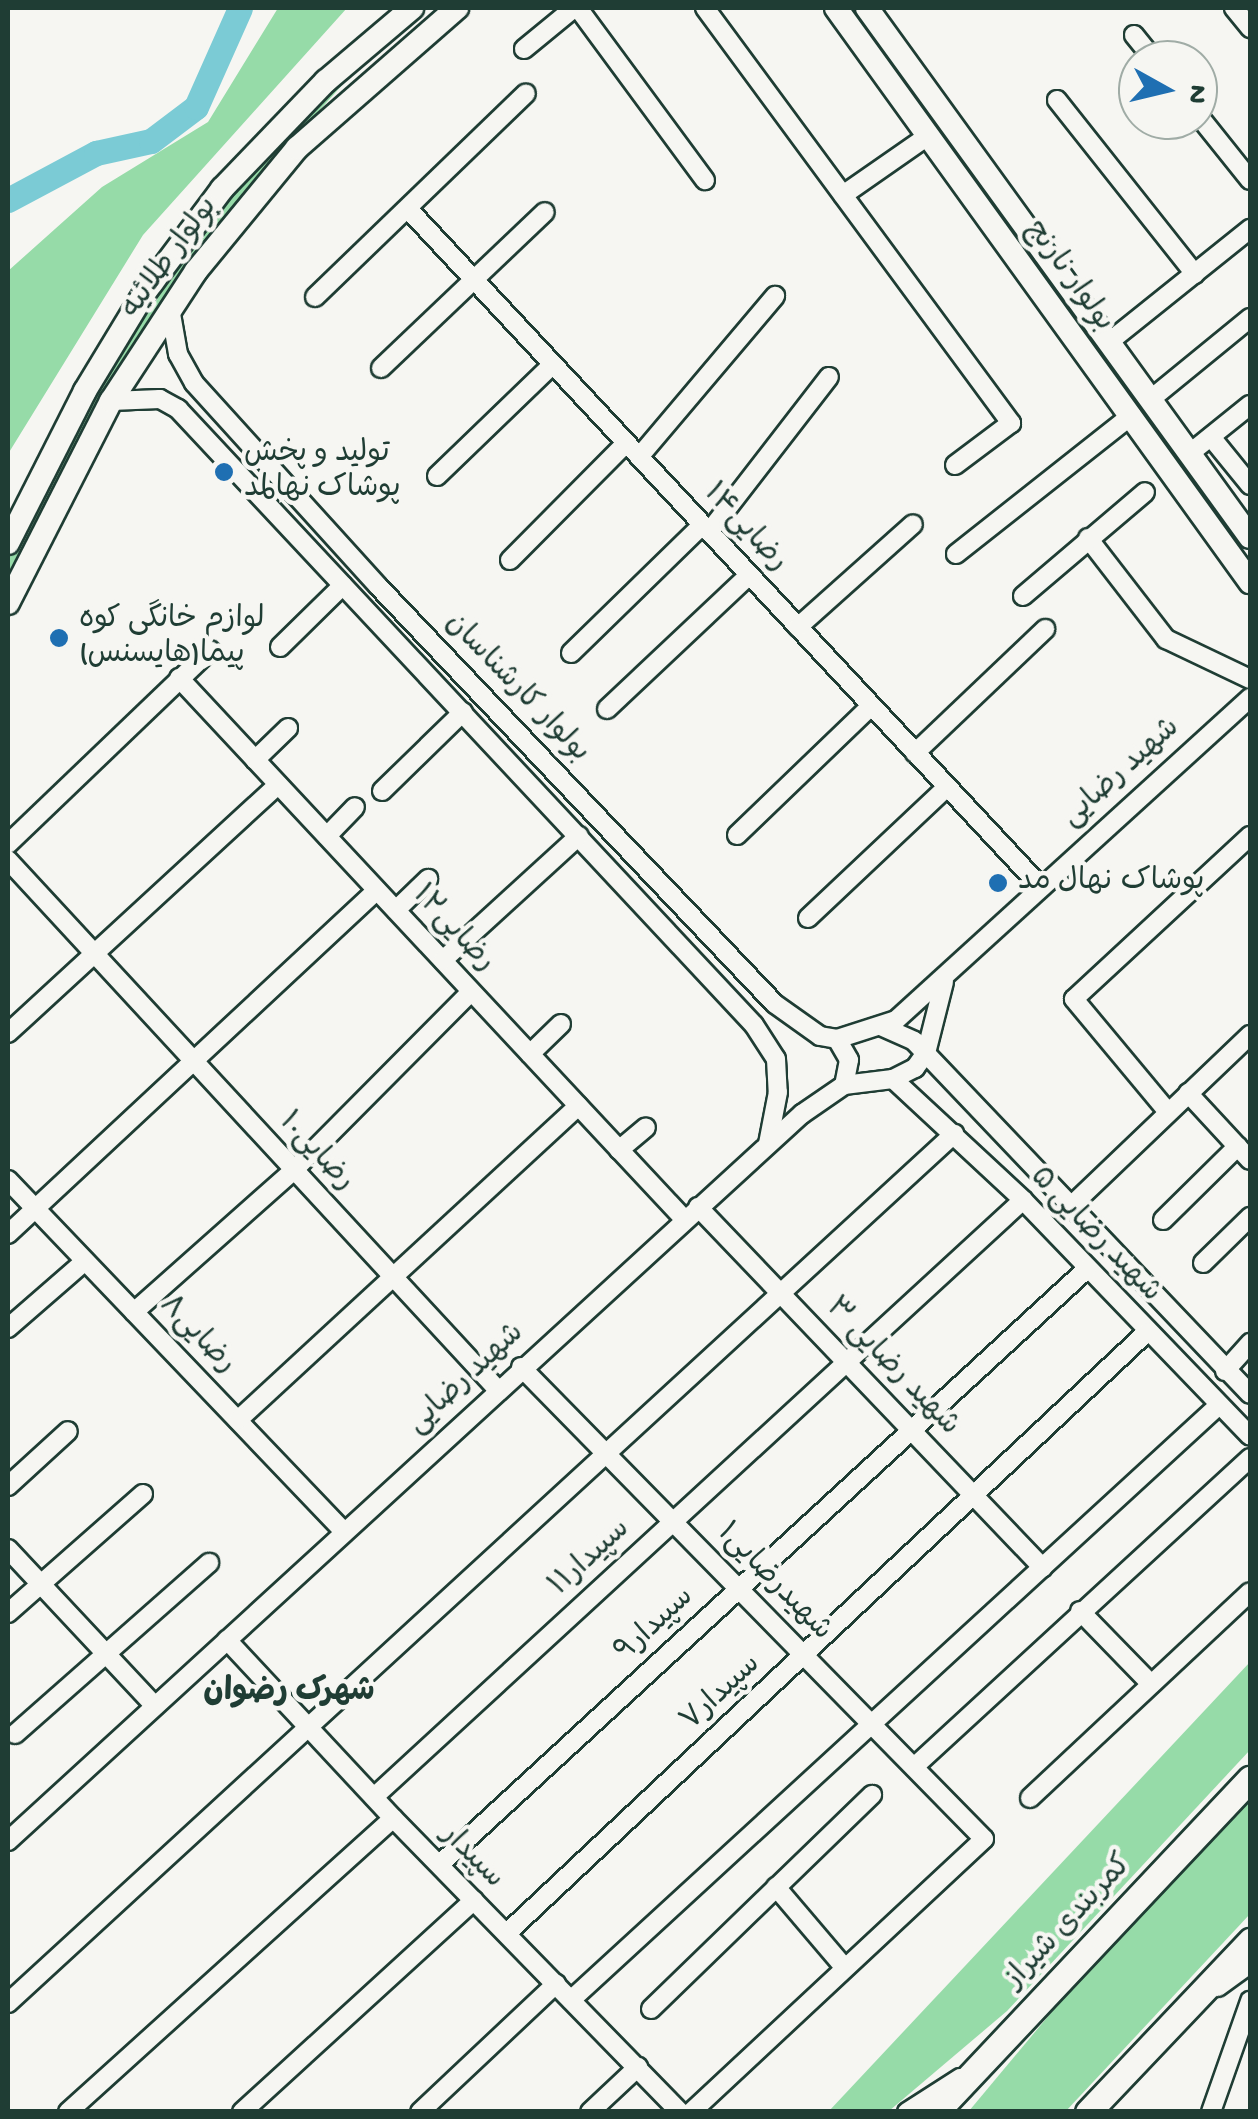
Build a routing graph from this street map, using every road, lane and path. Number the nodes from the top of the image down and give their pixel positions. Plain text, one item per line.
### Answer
1 (412, 8) edge
2 (456, 8) edge
3 (576, 8) edge
4 (705, 8) edge
5 (836, 8) edge
6 (867, 8) edge
7 (1234, 8) edge
8 (1250, 28) edge
9 (428, 31) junction
10 (1134, 35) dead end
11 (1138, 40) edge
12 (524, 49) dead end
13 (526, 93) dead end
14 (1057, 100) dead end
15 (928, 136) junction
16 (1218, 140) edge
17 (705, 180) dead end
18 (1250, 180) edge
19 (843, 195) junction
20 (408, 210) junction
21 (545, 212) dead end
22 (1250, 229) edge
23 (1039, 246) junction
24 (1018, 261) junction
25 (1195, 274) junction
26 (473, 279) junction
27 (775, 296) dead end
28 (315, 297) dead end
29 (170, 306) junction
30 (1250, 318) edge
31 (1108, 342) junction
32 (553, 364) junction
33 (381, 368) dead end
34 (829, 376) dead end
35 (193, 381) junction
36 (1151, 399) junction
37 (111, 401) junction
38 (1250, 405) edge
39 (177, 408) junction
40 (1132, 415) junction
41 (1211, 437) junction
42 (633, 450) junction
43 (1189, 454) junction
44 (955, 466) dead end
45 (437, 476) dead end
46 (1250, 484) edge
47 (1145, 492) dead end
48 (912, 524) dead end
49 (706, 528) junction
50 (1088, 538) junction
51 (1250, 538) edge
52 (8, 543) edge
53 (956, 554) dead end
54 (510, 560) dead end
55 (749, 575) junction
56 (1250, 582) edge
57 (343, 585) junction
58 (1023, 596) dead end
59 (8, 604) edge
60 (798, 627) junction
61 (1044, 629) dead end
62 (280, 647) dead end
63 (210, 650) dead end
64 (571, 653) dead end
65 (180, 678) junction
66 (1250, 679) edge
67 (1250, 698) edge
68 (871, 706) junction
69 (607, 709) dead end
70 (462, 712) junction
71 (288, 728) dead end
72 (915, 753) junction
73 (255, 760) junction
74 (278, 785) junction
75 (947, 787) junction
76 (382, 791) dead end
77 (355, 808) dead end
78 (737, 835) dead end
79 (327, 836) junction
80 (579, 836) junction
81 (1250, 836) edge
82 (8, 844) edge
83 (8, 860) edge
84 (428, 879) dead end
85 (1040, 886) junction
86 (378, 890) junction
87 (396, 910) junction
88 (808, 918) dead end
89 (94, 954) junction
90 (442, 960) junction
91 (946, 977) junction
92 (472, 992) junction
93 (775, 1004) junction
94 (562, 1024) dead end
95 (754, 1024) junction
96 (882, 1027) junction
97 (806, 1030) junction
98 (8, 1033) edge
99 (1250, 1034) edge
100 (837, 1039) junction
101 (530, 1054) junction
102 (926, 1054) junction
103 (776, 1059) junction
104 (195, 1064) junction
105 (893, 1079) junction
106 (844, 1084) junction
107 (778, 1092) junction
108 (1188, 1093) junction
109 (968, 1100) junction
110 (578, 1106) junction
111 (1168, 1112) junction
112 (802, 1114) junction
113 (646, 1127) dead end
114 (949, 1129) junction
115 (768, 1144) junction
116 (620, 1150) junction
117 (1244, 1153) edge
118 (294, 1170) junction
119 (8, 1180) edge
120 (1023, 1200) junction
121 (1070, 1207) junction
122 (35, 1209) junction
123 (691, 1213) junction
124 (1250, 1217) edge
125 (1163, 1220) dead end
126 (8, 1234) edge
127 (85, 1261) junction
128 (1203, 1263) dead end
129 (1088, 1268) junction
130 (393, 1277) junction
131 (779, 1292) junction
132 (134, 1312) junction
133 (8, 1328) edge
134 (1148, 1332) junction
135 (1250, 1343) edge
136 (845, 1360) junction
137 (521, 1367) junction
138 (1225, 1370) junction
139 (497, 1389) junction
140 (1250, 1394) edge
141 (1219, 1405) junction
142 (238, 1420) junction
143 (910, 1428) junction
144 (68, 1431) dead end
145 (1250, 1436) edge
146 (607, 1454) junction
147 (1250, 1458) edge
148 (10, 1478) edge
149 (142, 1494) dead end
150 (974, 1496) junction
151 (673, 1521) junction
152 (344, 1531) junction
153 (8, 1550) edge
154 (209, 1563) dead end
155 (1043, 1568) junction
156 (40, 1584) junction
157 (738, 1588) junction
158 (1250, 1592) edge
159 (1080, 1610) junction
160 (8, 1613) edge
161 (227, 1640) junction
162 (106, 1654) junction
163 (804, 1655) junction
164 (1151, 1684) junction
165 (154, 1706) junction
166 (871, 1723) junction
167 (309, 1727) junction
168 (15, 1734) dead end
169 (914, 1767) junction
170 (1250, 1779) edge
171 (872, 1795) dead end
172 (374, 1796) junction
173 (1030, 1798) dead end
174 (394, 1818) junction
175 (8, 1840) edge
176 (440, 1864) junction
177 (776, 1887) junction
178 (474, 1900) junction
179 (507, 1933) junction
180 (1250, 1941) edge
181 (1250, 1964) edge
182 (846, 1968) junction
183 (556, 1984) junction
184 (11, 1999) edge
185 (572, 2000) junction
186 (1250, 2001) edge
187 (651, 2009) dead end
188 (1184, 2010) junction
189 (638, 2067) junction
190 (978, 2068) junction
191 (68, 2112) edge
192 (242, 2112) edge
193 (420, 2112) edge
194 (590, 2112) edge
195 (680, 2112) edge
196 (690, 2112) edge
197 (907, 2112) edge
198 (936, 2112) edge
199 (1088, 2112) edge
200 (1211, 2112) edge

1 - 9 main road
1 - 52 main road, بولوار طلائیه
2 - 9 main road, بولوار طلائیه
3 - 12 street
3 - 17 street
4 - 19 street
5 - 15 main road, بولوار نارنج
6 - 23 main road, بولوار نارنج
7 - 8 street
9 - 29 main road, بولوار طلائیه
10 - 11 street
13 - 20 street
14 - 25 street
15 - 19 street
15 - 24 main road, بولوار نارنج
16 - 18 street
19 - 44 street
20 - 26 street, رضایی۱۴
20 - 28 street
21 - 26 street
22 - 25 street
23 - 24 main road
23 - 31 main road, بولوار نارنج
24 - 40 main road, بولوار نارنج
25 - 31 street
26 - 32 street, رضایی۱۴
26 - 33 street
27 - 42 street
29 - 35 street, بولوار کارشناسان
29 - 37 main road, بولوار طلائیه
30 - 36 street
31 - 36 main road, بولوار نارنج
32 - 42 street, رضایی۱۴
32 - 45 street
34 - 49 street
35 - 39 street
35 - 93 street, بولوار کارشناسان
36 - 43 main road, بولوار نارنج
37 - 39 street
37 - 59 main road, بولوار طلائیه
38 - 41 street
39 - 57 street, بولوار کارشناسان
40 - 53 street
40 - 56 main road, بولوار نارنج
41 - 43 street
41 - 46 street
42 - 49 street, رضایی۱۴
42 - 54 street
43 - 51 main road, بولوار نارنج
47 - 50 street
48 - 60 street
49 - 55 street, رضایی۱۴
49 - 64 street
50 - 58 street
50 - 66 street
55 - 60 street, رضایی۱۴
55 - 69 street
57 - 62 street
57 - 70 street, بولوار کارشناسان
60 - 68 street, رضایی۱۴
61 - 72 street
63 - 65 street
65 - 73 street, رضایی۱۲
65 - 82 street
67 - 85 street, شهید رضایی
68 - 72 street, رضایی۱۴
68 - 78 street
70 - 76 street
70 - 80 street, بولوار کارشناسان
71 - 73 street
72 - 75 street, رضایی۱۴
73 - 74 street, رضایی۱۲
74 - 79 street, رضایی۱۲
74 - 89 street
75 - 85 street, رضایی۱۴
75 - 88 street
77 - 79 street
79 - 86 street, رضایی۱۲
80 - 90 street
80 - 95 street, بولوار کارشناسان
81 - 111 street
83 - 89 street, رضایی۱۰
84 - 87 street
85 - 91 street, شهید رضایی
86 - 87 street, رضایی۱۲
86 - 104 street
87 - 90 street, رضایی۱۲
89 - 98 street
89 - 104 street, رضایی۱۰
90 - 92 street, رضایی۱۲
91 - 96 street, شهید رضایی
91 - 102 street
92 - 101 street, رضایی۱۲
92 - 118 street
93 - 95 street
93 - 97 street, بولوار کارشناسان
94 - 101 street
95 - 103 street, بولوار کارشناسان
96 - 100 street
96 - 102 street, شهید رضایی ۵
97 - 100 street, بولوار کارشناسان
97 - 103 street
99 - 108 street
100 - 106 street
101 - 110 street, رضایی۱۲
102 - 105 street
102 - 109 street, شهید رضایی ۵
103 - 107 street, بولوار کارشناسان
104 - 118 street, رضایی۱۰
104 - 122 street
105 - 106 street, شهید رضایی
105 - 114 street, شهید رضایی ۵
106 - 112 street, شهید رضایی
107 - 112 street
107 - 115 street, بولوار کارشناسان
108 - 111 street
108 - 117 street
109 - 114 street
109 - 121 street, شهید رضایی ۵
110 - 116 street, رضایی۱۲
110 - 130 street
111 - 121 street
112 - 115 street, شهید رضایی
113 - 116 street
114 - 120 street, شهید رضایی ۵
114 - 131 street
115 - 123 street, شهید رضایی
116 - 123 street, رضایی۱۲
117 - 125 street
118 - 130 street, رضایی۱۰
118 - 132 street
119 - 122 street, رضایی۸
120 - 129 street, شهید رضایی ۵
120 - 136 street, سپیدار۱۱
121 - 138 street, شهید رضایی ۵
122 - 126 street
122 - 127 street, رضایی۸
123 - 131 street, شهید رضایی ۳
123 - 137 street, شهید رضایی
124 - 128 street
127 - 132 street, رضایی۸
127 - 133 street
129 - 134 street, شهید رضایی ۵
129 - 143 street, سپیدار۹
130 - 139 street, رضایی۱۰
130 - 142 street
131 - 136 street, شهید رضایی ۳
131 - 146 street
132 - 142 street, رضایی۸
134 - 141 street, شهید رضایی ۵
134 - 150 street, سپیدار۷
135 - 138 street
136 - 143 street, شهید رضایی ۳
136 - 151 street, سپیدار۱۱
137 - 139 street, شهید رضایی
137 - 146 street, شهیدرضایی۱
138 - 140 street, شهید رضایی ۵
139 - 152 street, شهید رضایی
141 - 145 street, شهید رضایی ۵
141 - 155 street
142 - 152 street, رضایی۸
143 - 150 street, شهید رضایی ۳
143 - 157 street, سپیدار۹
144 - 148 street
146 - 151 street, شهیدرضایی۱
146 - 167 street
147 - 159 street
149 - 156 street
150 - 155 street, شهید رضایی ۳
150 - 163 street, سپیدار۷
151 - 157 street, شهیدرضایی۱
151 - 172 street, سپیدار۱۱
152 - 161 street, شهید رضایی
153 - 156 street
154 - 162 street
155 - 166 street
156 - 160 street
156 - 162 street
157 - 163 street, شهیدرضایی۱
157 - 176 street, سپیدار۹
158 - 164 street
159 - 164 street
159 - 169 street
161 - 165 street, شهید رضایی
161 - 167 street, سپیدار
162 - 165 street
162 - 168 street
163 - 166 street, شهیدرضایی۱
163 - 179 street, سپیدار۷
164 - 173 street
165 - 175 street, شهید رضایی
166 - 169 street, شهیدرضایی۱
166 - 185 street
167 - 172 street, سپیدار
167 - 184 street
169 - 182 street, شهیدرضایی۱
170 - 190 highway, کمربندی شیراز
171 - 177 street
172 - 174 street, سپیدار
174 - 176 street, سپیدار
174 - 191 street
176 - 178 street, سپیدار
177 - 182 street
177 - 187 street
178 - 179 street, سپیدار
178 - 192 street
179 - 183 street, سپیدار
180 - 188 highway
181 - 188 street
182 - 196 street
183 - 185 street, سپیدار
183 - 193 street
185 - 189 street, سپیدار
186 - 200 street
188 - 199 highway
189 - 194 street
189 - 195 street, سپیدار
190 - 197 street
190 - 198 highway, کمربندی شیراز

